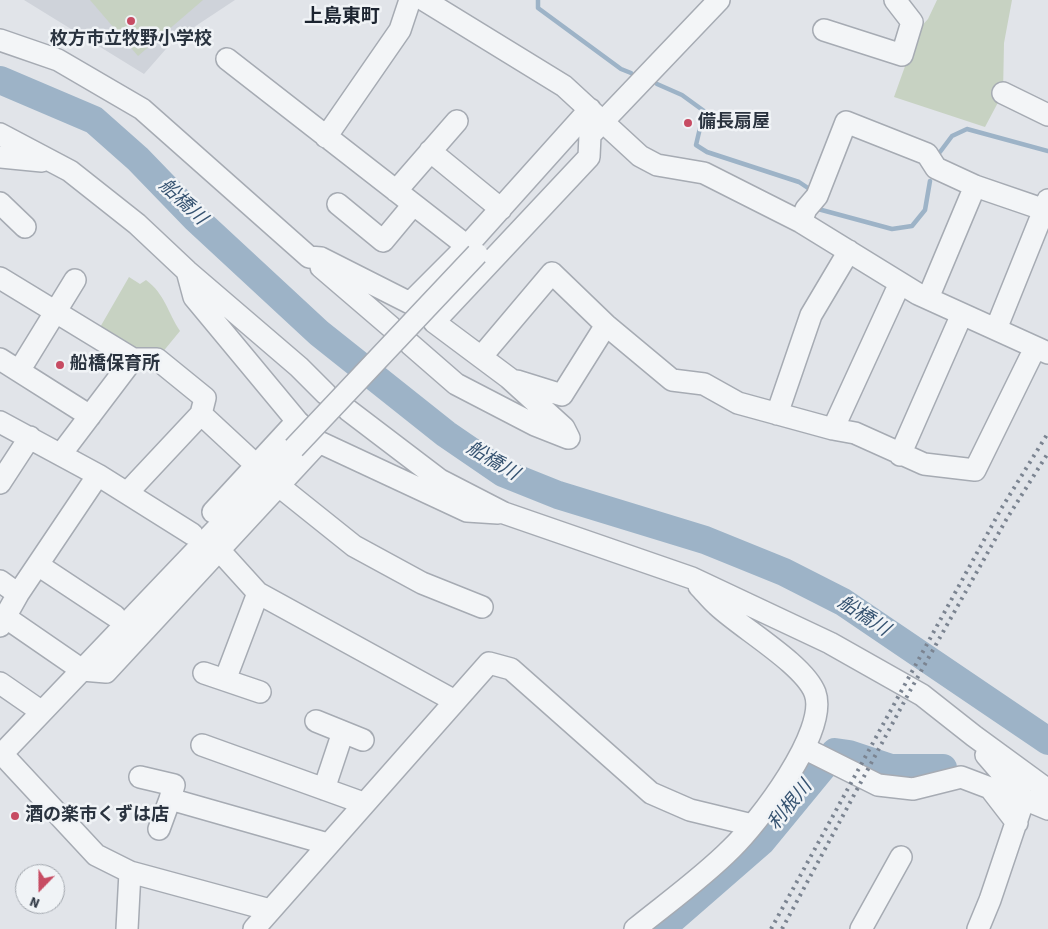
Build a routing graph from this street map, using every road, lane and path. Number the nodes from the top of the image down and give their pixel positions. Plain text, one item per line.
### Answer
1 (410, 0) edge
2 (424, 0) edge
3 (719, 0) edge
4 (895, 0) edge
5 (824, 30) dead end
6 (0, 40) edge
7 (227, 59) dead end
8 (1003, 93) dead end
9 (1046, 109) edge
10 (458, 121) dead end
11 (594, 122) junction
12 (0, 134) edge
13 (326, 137) junction
14 (559, 143) junction
15 (430, 151) junction
16 (0, 157) edge
17 (50, 162) junction
18 (555, 173) junction
19 (975, 186) junction
20 (396, 191) junction
21 (0, 203) edge
22 (338, 204) dead end
23 (413, 205) junction
24 (1047, 207) edge
25 (501, 209) junction
26 (801, 222) junction
27 (25, 227) dead end
28 (472, 250) junction
29 (849, 251) junction
30 (309, 257) junction
31 (187, 271) junction
32 (0, 278) edge
33 (73, 279) dead end
34 (900, 283) junction
35 (928, 298) junction
36 (55, 313) junction
37 (962, 314) junction
38 (606, 325) junction
39 (391, 327) dead end
40 (1004, 333) junction
41 (410, 344) dead end
42 (1044, 346) edge
43 (481, 356) junction
44 (0, 359) edge
45 (133, 359) junction
46 (20, 371) junction
47 (509, 378) junction
48 (326, 394) dead end
49 (348, 410) dead end
50 (201, 414) junction
51 (777, 414) junction
52 (90, 416) junction
53 (298, 421) junction
54 (0, 422) edge
55 (833, 429) junction
56 (30, 437) junction
57 (319, 442) junction
58 (61, 454) junction
59 (900, 455) junction
60 (256, 466) junction
61 (98, 475) junction
62 (0, 483) edge
63 (278, 486) junction
64 (128, 493) junction
65 (504, 513) junction
66 (192, 534) junction
67 (219, 550) junction
68 (38, 565) junction
69 (692, 578) junction
70 (0, 581) edge
71 (258, 592) junction
72 (18, 594) junction
73 (482, 607) dead end
74 (115, 616) junction
75 (3, 622) edge
76 (81, 661) junction
77 (204, 673) dead end
78 (225, 680) junction
79 (0, 683) edge
80 (260, 692) dead end
81 (453, 700) junction
82 (42, 712) junction
83 (316, 721) dead end
84 (343, 732) junction
85 (974, 736) junction
86 (363, 740) dead end
87 (202, 745) dead end
88 (804, 748) junction
89 (1, 755) edge
90 (140, 777) dead end
91 (324, 789) junction
92 (1048, 790) edge
93 (170, 799) junction
94 (1024, 799) junction
95 (364, 803) junction
96 (1048, 809) edge
97 (1017, 823) junction
98 (752, 825) junction
99 (160, 829) dead end
100 (328, 844) junction
101 (901, 857) dead end
102 (130, 872) junction
103 (270, 910) junction
104 (127, 929) edge
105 (254, 929) edge
106 (635, 929) edge
107 (861, 929) edge
108 (978, 929) edge

1 - 13 street
2 - 11 street
3 - 11 street
4 - 5 street
6 - 30 street
7 - 13 street
8 - 9 street
10 - 15 street
11 - 14 street
11 - 18 street
11 - 26 street
11 - 43 street
12 - 17 street
13 - 20 street
14 - 18 street
14 - 25 street
15 - 20 street
15 - 25 street
16 - 17 street
17 - 31 street
18 - 28 street
19 - 24 street
19 - 26 street
19 - 35 street
20 - 23 street
21 - 27 street
22 - 23 street
23 - 28 street
24 - 40 street
25 - 28 street
26 - 29 street
28 - 30 street
28 - 76 street, bridge
29 - 34 street
29 - 51 street
30 - 39 street
31 - 48 street
31 - 53 street
32 - 36 street
33 - 36 street
34 - 35 street
34 - 55 street
35 - 37 street
36 - 45 street
36 - 46 street
37 - 40 street
37 - 59 street
38 - 43 street
38 - 47 street
38 - 51 street
40 - 42 street
41 - 47 street
42 - 59 street
43 - 47 street
44 - 46 street
45 - 50 street
45 - 52 street
46 - 52 street
49 - 65 street
50 - 60 street
50 - 64 street
51 - 55 street
52 - 58 street
53 - 57 street
53 - 60 street
54 - 56 street
55 - 59 street
56 - 58 street
56 - 62 street
57 - 63 street
57 - 65 street
58 - 61 street
60 - 66 street
61 - 64 street
61 - 68 street
63 - 67 street
63 - 73 street
64 - 66 street
65 - 69 street
66 - 74 street
67 - 71 street
67 - 76 street
68 - 72 street
68 - 74 street
69 - 85 street
69 - 88 street
70 - 72 street
71 - 78 street
71 - 81 street
72 - 75 street
74 - 76 street
75 - 76 street
76 - 82 street
77 - 78 street
78 - 80 street
79 - 82 street
81 - 95 street
81 - 98 street
82 - 89 street
83 - 84 street
84 - 86 street
84 - 91 street
85 - 92 street
85 - 94 street
87 - 91 street
88 - 97 street
88 - 98 street
89 - 102 street
90 - 93 street
91 - 95 street
93 - 99 street
93 - 100 street
94 - 96 street
94 - 97 street
95 - 100 street
97 - 108 street
98 - 106 street
100 - 103 street
101 - 107 street
102 - 103 street
102 - 104 street
103 - 105 street

